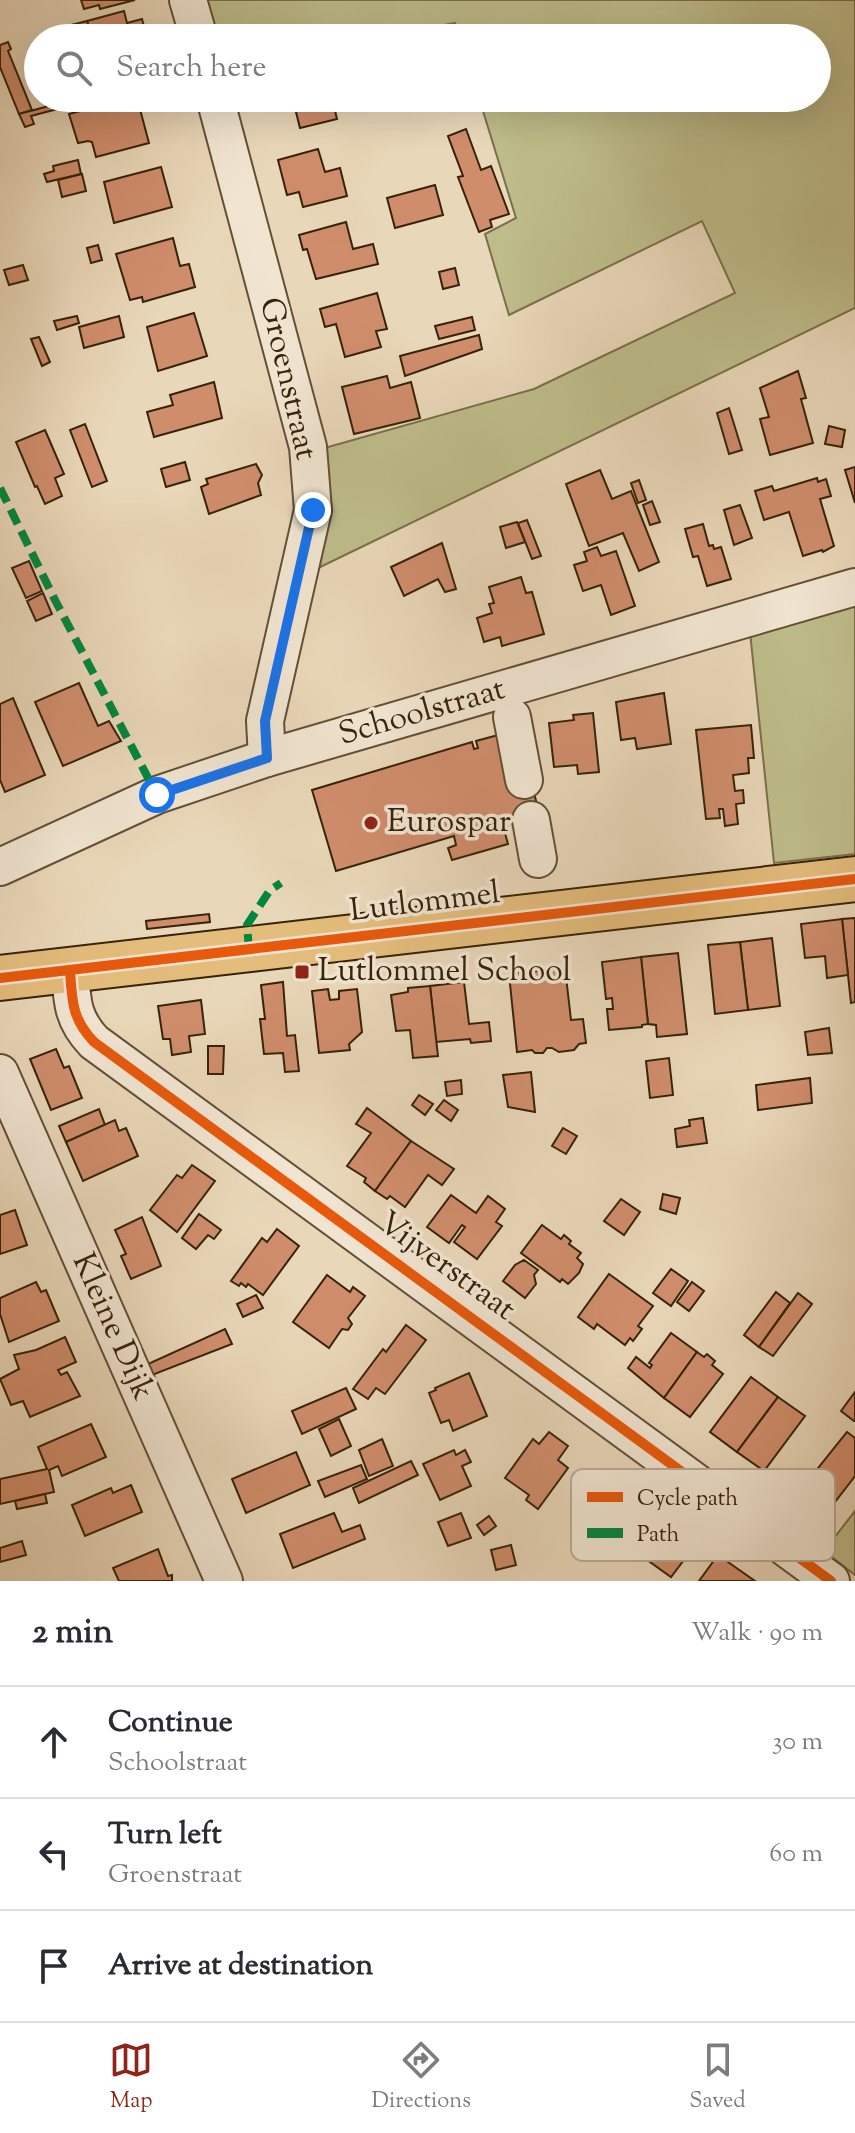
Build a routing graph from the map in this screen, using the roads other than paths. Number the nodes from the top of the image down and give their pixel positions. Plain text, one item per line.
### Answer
1 (188, 0) edge
2 (195, 24) edge
3 (219, 112) edge
4 (855, 587) edge
5 (512, 717) dead end
6 (267, 758) junction
7 (524, 780) dead end
8 (531, 820) dead end
9 (538, 859) dead end
10 (0, 867) edge
11 (855, 879) edge
12 (70, 970) junction
13 (0, 978) edge
14 (0, 1073) edge
15 (678, 1469) edge
16 (804, 1561) edge
17 (224, 1581) edge
18 (831, 1581) edge

1 - 2 street
3 - 6 street, Groenstraat
4 - 6 street, Schoolstraat
5 - 7 street
6 - 10 street, Schoolstraat
8 - 9 street
11 - 12 main road, Lutlommel
12 - 13 main road, Lutlommel
12 - 15 street, Vijverstraat
14 - 17 street, Kleine Dijk
16 - 18 street, Vijverstraat

